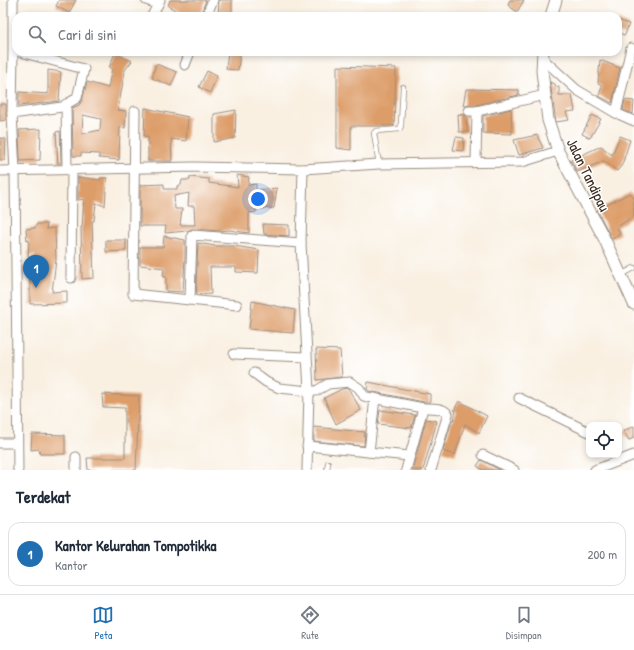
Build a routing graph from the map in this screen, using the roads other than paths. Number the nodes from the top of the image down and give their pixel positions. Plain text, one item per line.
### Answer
1 (13, 0) edge
2 (146, 0) edge
3 (213, 0) edge
4 (556, 0) edge
5 (159, 2) edge
6 (14, 12) edge
7 (154, 12) edge
8 (208, 12) edge
9 (552, 12) edge
10 (631, 48) dead end
11 (16, 56) edge
12 (36, 56) edge
13 (188, 56) edge
14 (543, 56) edge
15 (544, 56) edge
16 (185, 65) dead end
17 (403, 87) dead end
18 (545, 95) junction
19 (66, 104) junction
20 (135, 111) dead end
21 (616, 113) junction
22 (12, 114) junction
23 (634, 121) edge
24 (558, 151) junction
25 (476, 162) junction
26 (379, 164) junction
27 (133, 168) junction
28 (69, 169) junction
29 (303, 169) junction
30 (15, 170) junction
31 (0, 171) edge
32 (301, 243) junction
33 (634, 268) edge
34 (620, 275) junction
35 (71, 278) dead end
36 (190, 300) junction
37 (634, 304) edge
38 (237, 305) dead end
39 (234, 354) dead end
40 (306, 357) junction
41 (254, 373) dead end
42 (309, 391) junction
43 (375, 398) junction
44 (519, 398) dead end
45 (423, 408) junction
46 (586, 431) edge
47 (0, 443) edge
48 (18, 443) junction
49 (307, 446) junction
50 (369, 452) junction
51 (483, 455) dead end
52 (626, 455) edge
53 (409, 456) junction
54 (76, 457) dead end
55 (328, 463) dead end
56 (18, 470) edge
57 (76, 470) edge
58 (307, 470) edge
59 (327, 470) edge
60 (406, 470) edge
61 (431, 470) edge
62 (514, 470) edge
63 (595, 470) edge

1 - 6 street
2 - 5 street
3 - 8 street
4 - 9 street
5 - 7 street
10 - 21 street
11 - 22 street
12 - 19 street
13 - 16 street
14 - 18 street, Jalan Tandipau
15 - 21 street
17 - 26 lane
18 - 24 street, Jalan Tandipau
18 - 25 street
19 - 22 street
19 - 28 street
20 - 27 street
21 - 23 street
22 - 30 street
24 - 25 street
24 - 34 street, Jalan Tandipau
25 - 26 street
26 - 29 street
27 - 28 street
27 - 29 street
27 - 36 street
28 - 30 street
28 - 35 street
29 - 32 street
30 - 31 street
30 - 48 street
32 - 36 street
32 - 40 street
33 - 34 lane
34 - 37 street, Jalan Tandipau
36 - 38 street
39 - 40 street
40 - 42 street
41 - 42 street
42 - 43 street
42 - 49 street
43 - 45 street
43 - 50 street
44 - 46 street
45 - 53 street
45 - 61 street
47 - 48 street
48 - 56 street
49 - 50 street
49 - 58 street
50 - 53 street
51 - 62 street
52 - 63 street
53 - 60 street
54 - 57 street
55 - 59 lane

